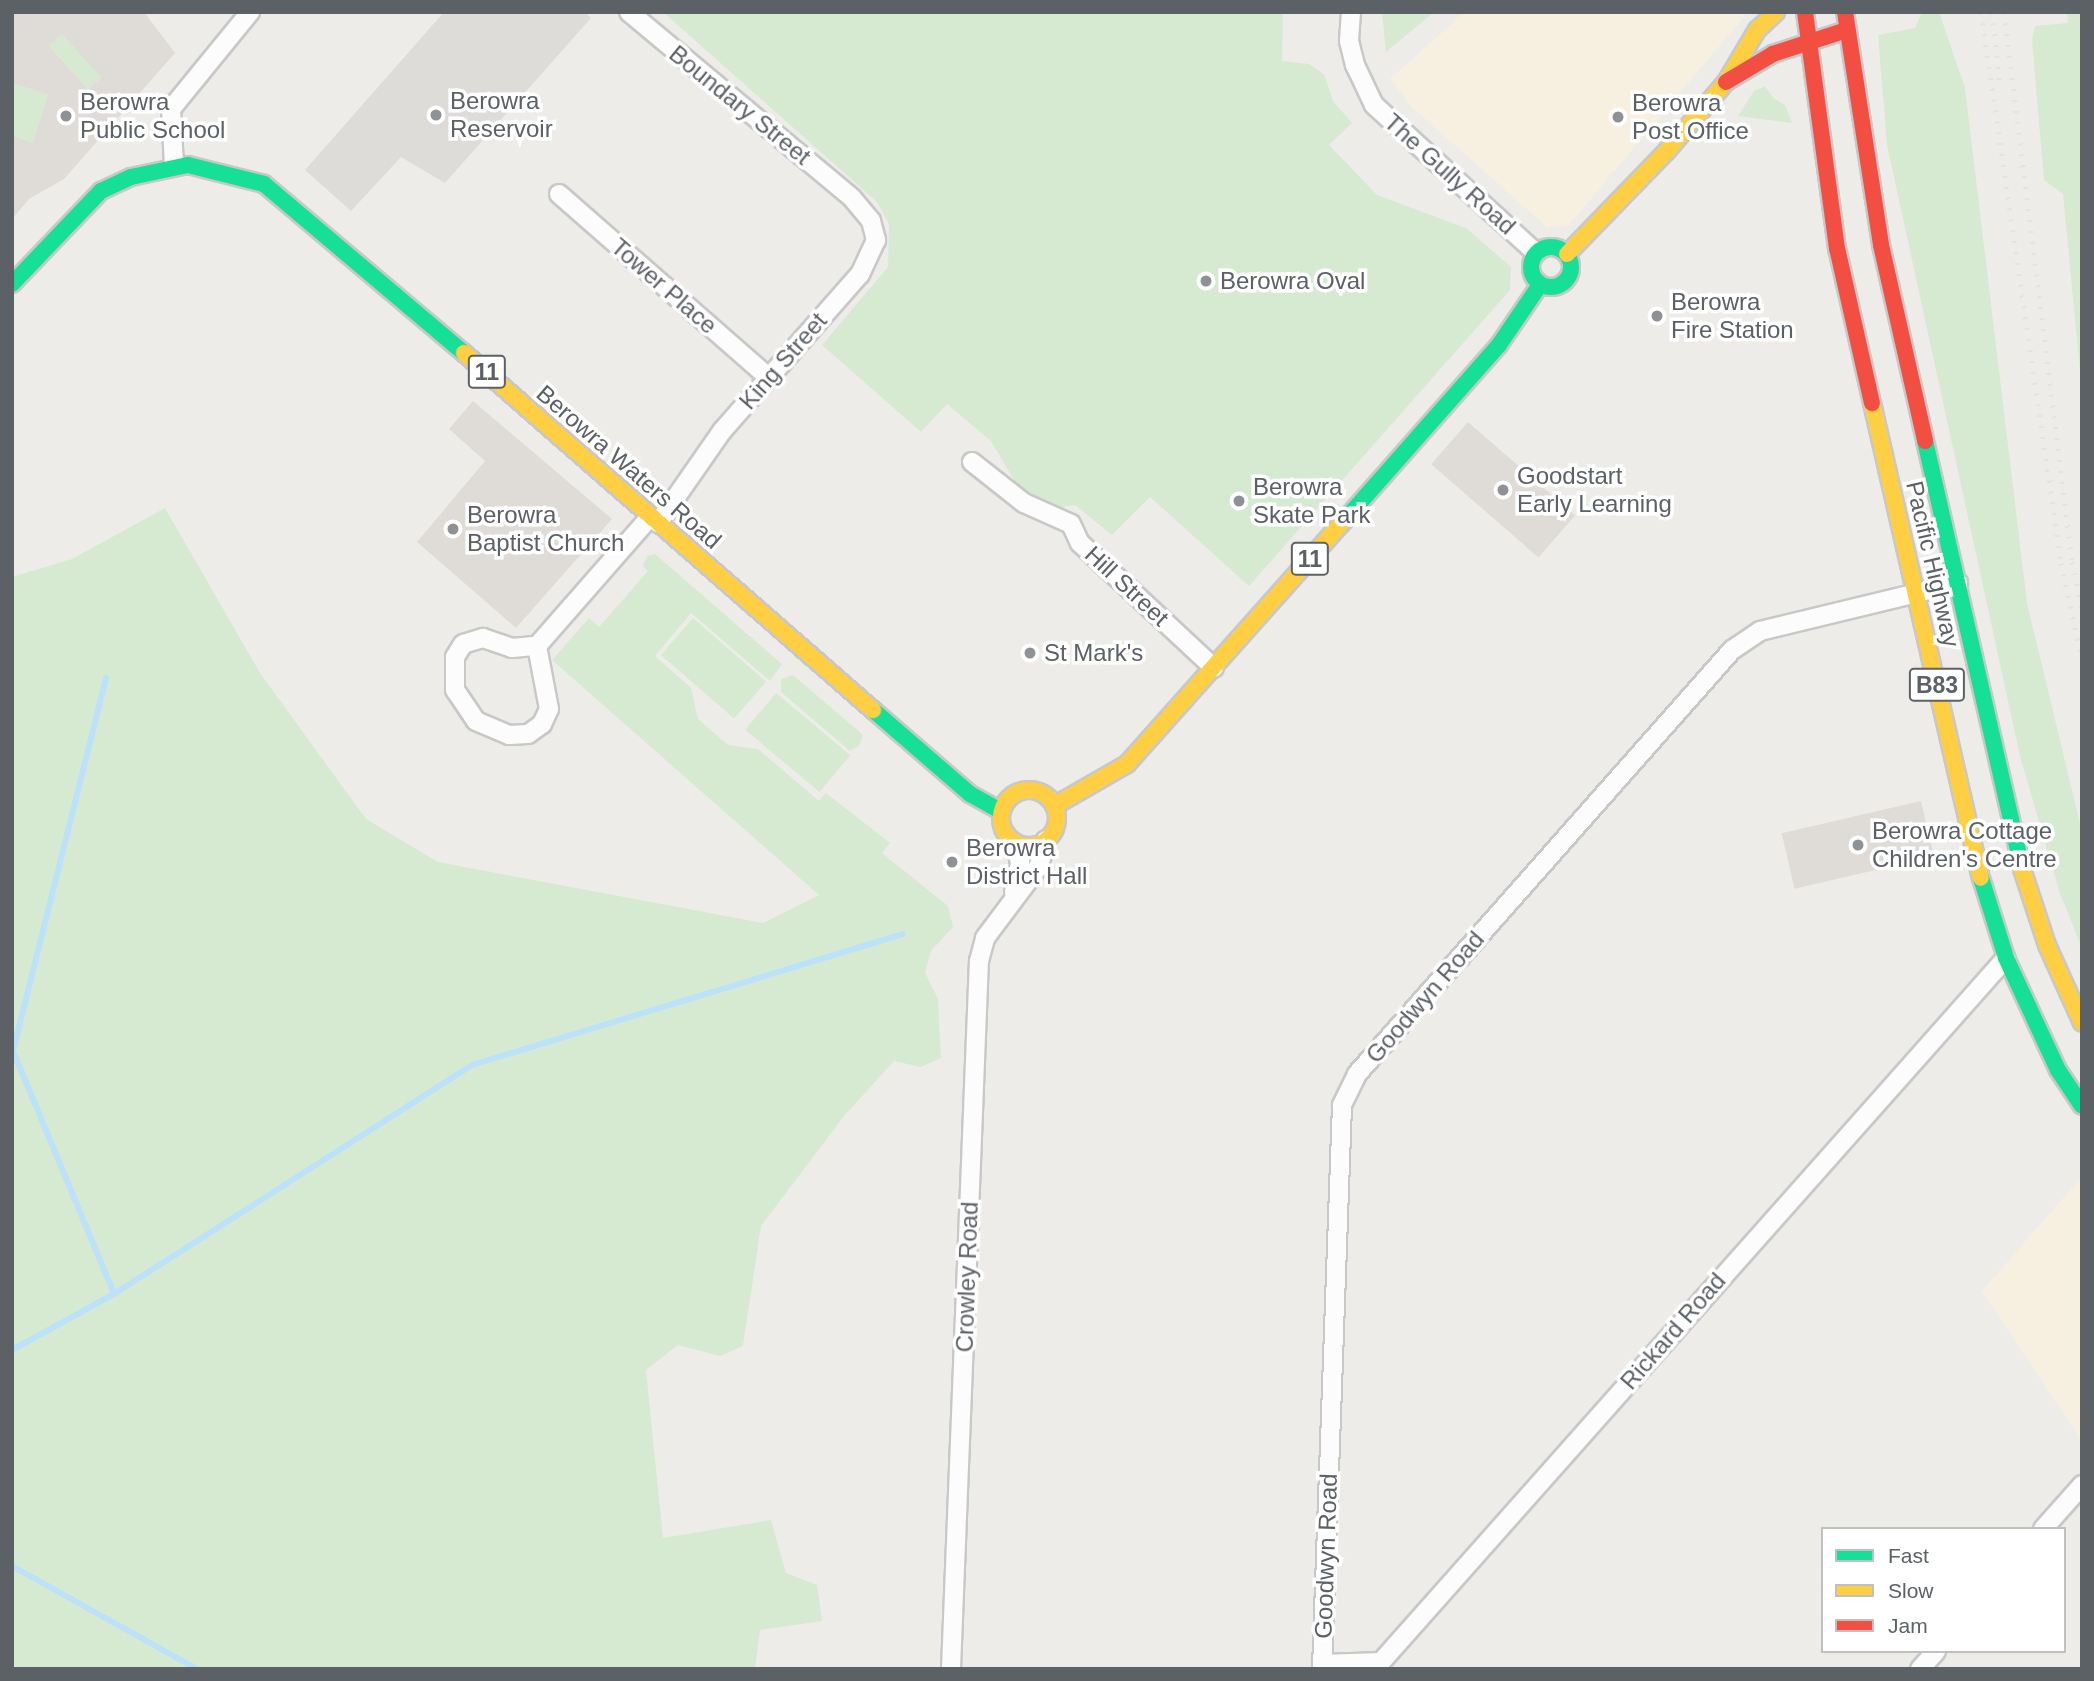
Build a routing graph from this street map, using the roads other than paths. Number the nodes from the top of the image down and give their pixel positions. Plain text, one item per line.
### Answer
1 (250, 12) edge
2 (629, 12) edge
3 (1351, 12) edge
4 (1776, 12) edge
5 (1805, 12) edge
6 (1845, 12) edge
7 (1847, 30) junction
8 (1809, 41) junction
9 (1726, 82) junction
10 (174, 166) junction
11 (559, 194) dead end
12 (852, 198) joint
13 (1536, 253) junction
14 (1567, 254) junction
15 (14, 278) edge
16 (1540, 285) junction
17 (768, 377) junction
18 (972, 462) dead end
19 (654, 520) junction
20 (1958, 583) junction
21 (1916, 594) junction
22 (537, 646) junction
23 (1214, 668) junction
24 (1054, 806) junction
25 (1001, 811) junction
26 (1046, 840) junction
27 (1016, 844) junction
28 (1013, 895) junction
29 (2006, 958) junction
30 (2082, 1023) edge
31 (2082, 1106) edge
32 (2082, 1485) edge
33 (2045, 1527) edge
34 (1934, 1653) edge
35 (1322, 1667) edge
36 (951, 1669) edge
37 (1920, 1669) edge

1 - 10 street
2 - 12 street, Boundary Street
3 - 13 street, The Gully Road
4 - 9 main road
5 - 8 main road, Pacific Highway / B83
6 - 7 main road, Pacific Highway / B83
7 - 8 main road
7 - 20 main road, Pacific Highway / B83
8 - 9 main road
8 - 21 main road, Pacific Highway / B83
9 - 14 main road
10 - 15 main road, Berowra Waters Road / 11
10 - 19 main road, Berowra Waters Road / 11
11 - 17 street, Tower Place
12 - 17 street, King Street
13 - 14 main road
13 - 16 main road
14 - 16 main road
16 - 23 main road, 11
17 - 19 street, King Street
18 - 23 street, Hill Street
19 - 22 street, King Street
19 - 25 main road, Berowra Waters Road / 11
20 - 21 street, Goodwyn Road
20 - 30 main road, Pacific Highway / B83
21 - 29 main road, Pacific Highway / B83
21 - 35 street, Goodwyn Road
22 - 22 street
23 - 24 main road, 11
24 - 25 main road
24 - 26 main road
25 - 27 main road
26 - 27 main road
26 - 28 street, Crowley Road
27 - 28 street, Crowley Road
28 - 36 street, Crowley Road
29 - 31 main road, Pacific Highway / B83
29 - 35 street, Rickard Road
32 - 33 street
34 - 37 street

